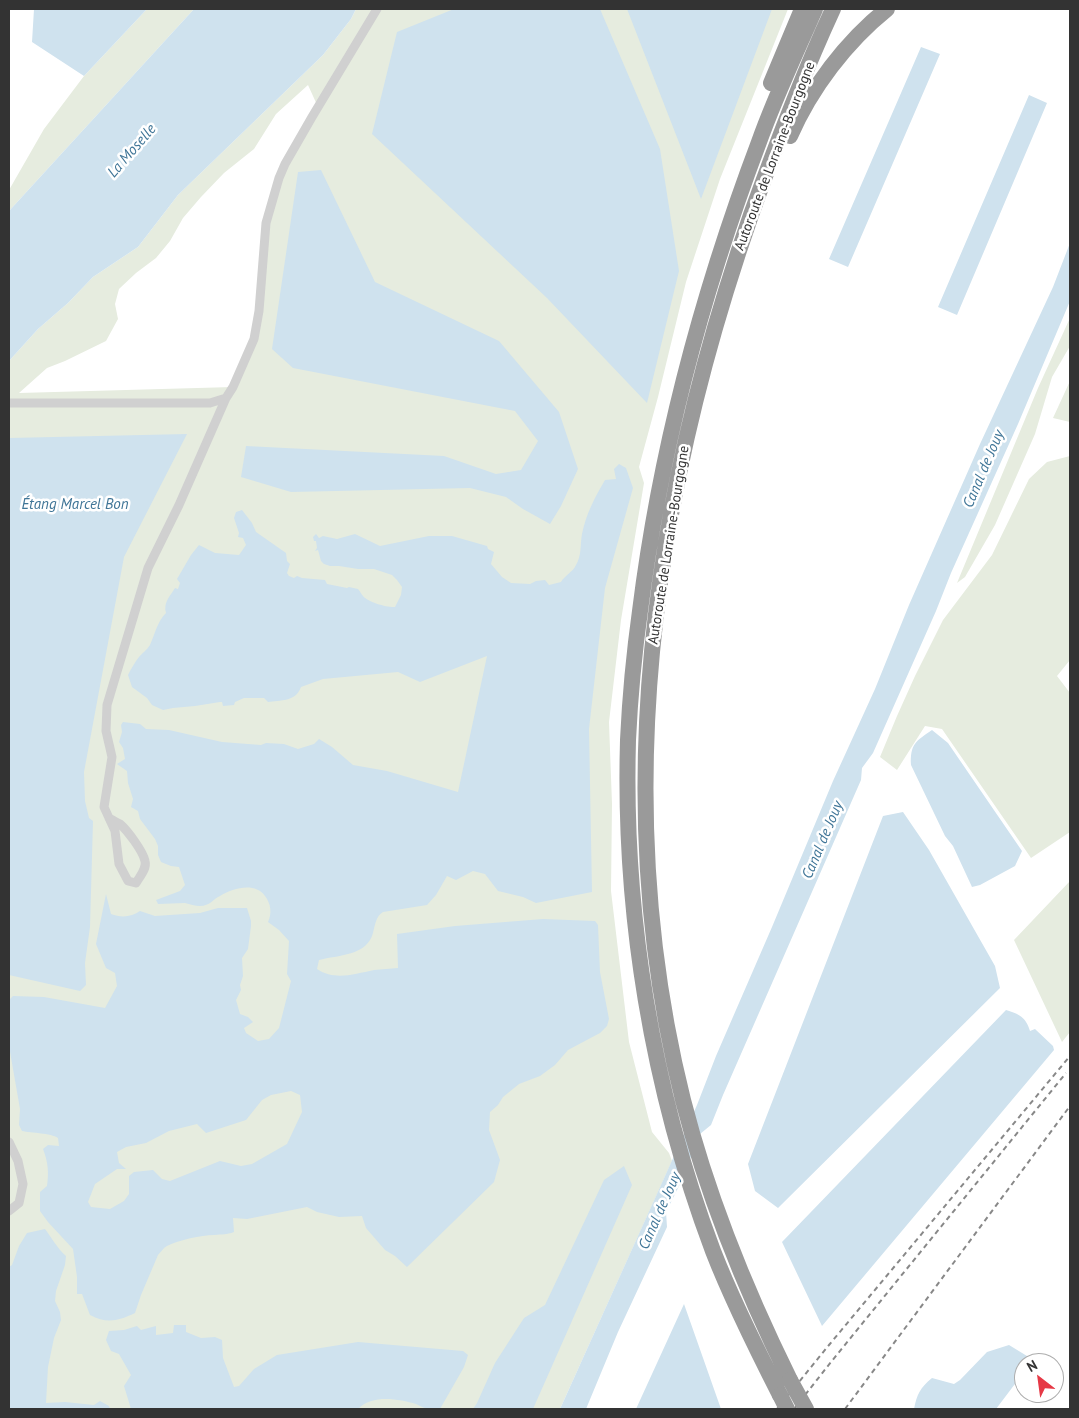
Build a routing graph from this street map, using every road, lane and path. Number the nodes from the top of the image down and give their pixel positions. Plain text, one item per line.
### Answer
1 (377, 9) edge
2 (802, 9) edge
3 (815, 9) edge
4 (833, 9) edge
5 (887, 9) edge
6 (760, 139) junction
7 (738, 252) junction
8 (226, 398) junction
9 (9, 403) edge
10 (109, 818) junction
11 (9, 1142) edge
12 (9, 1211) edge
13 (784, 1402) edge
14 (806, 1409) edge

1 - 8 street
2 - 6 highway
3 - 6 highway, Autoroute de Lorraine-Bourgogne
4 - 7 highway, Autoroute de Lorraine-Bourgogne
5 - 7 highway
6 - 13 highway, Autoroute de Lorraine-Bourgogne
7 - 14 highway, Autoroute de Lorraine-Bourgogne, bridge
8 - 9 street
8 - 10 street
10 - 10 street
11 - 12 street

